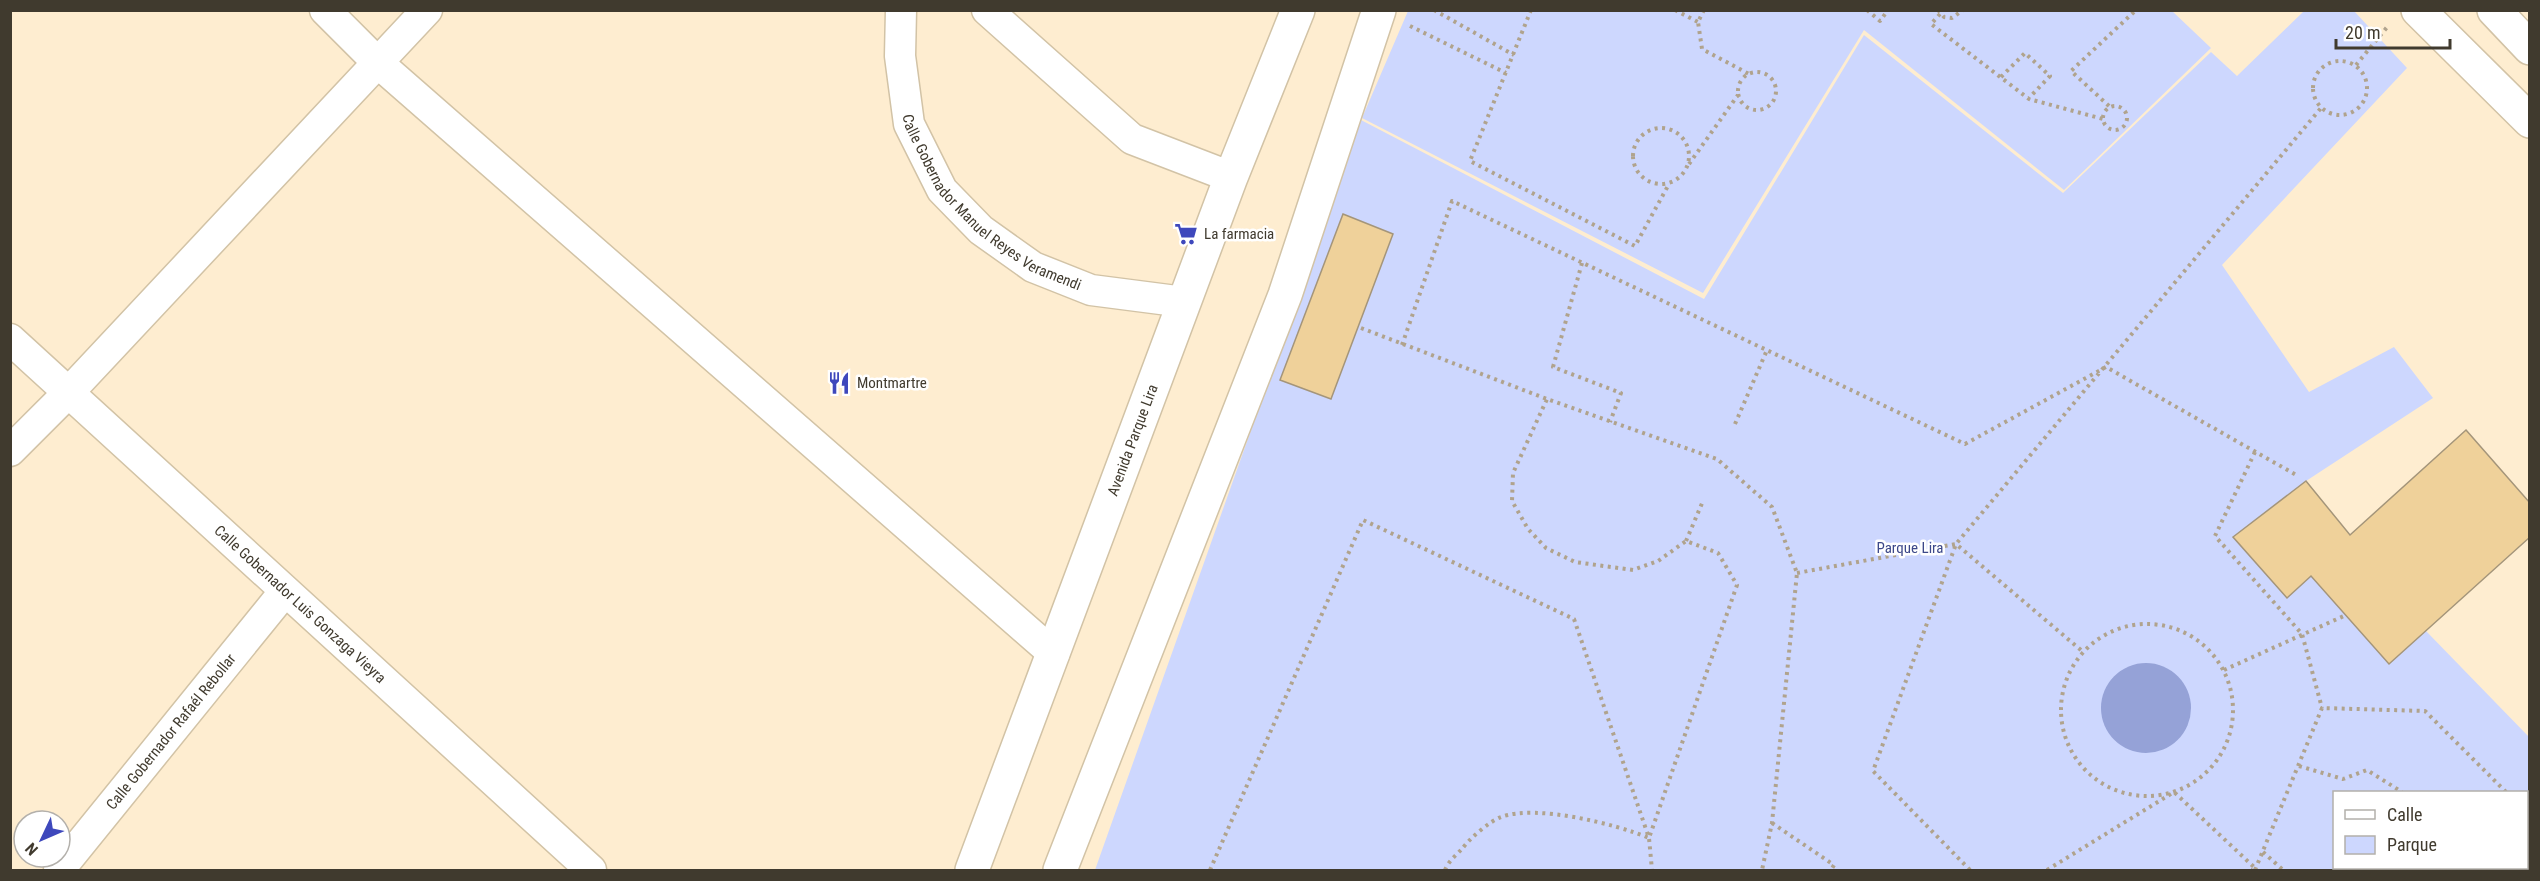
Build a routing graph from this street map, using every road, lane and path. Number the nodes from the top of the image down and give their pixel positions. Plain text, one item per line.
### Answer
1 (325, 10) edge
2 (427, 10) edge
3 (901, 10) edge
4 (987, 10) edge
5 (1298, 10) edge
6 (1434, 10) edge
7 (1531, 10) edge
8 (1676, 10) edge
9 (1704, 10) edge
10 (1867, 10) edge
11 (1888, 10) edge
12 (1963, 10) edge
13 (2136, 10) edge
14 (2494, 10) edge
15 (1939, 12) edge
16 (1395, 14) edge
17 (2406, 14) edge
18 (1698, 22) junction
19 (2529, 48) edge
20 (1514, 55) junction
21 (378, 62) junction
22 (2356, 65) junction
23 (1506, 73) junction
24 (1749, 74) junction
25 (2001, 77) junction
26 (1738, 95) junction
27 (2029, 99) junction
28 (2109, 106) junction
29 (2321, 108) junction
30 (2103, 119) junction
31 (2529, 121) edge
32 (1688, 165) junction
33 (1231, 177) junction
34 (1669, 184) junction
35 (1582, 262) junction
36 (1184, 302) junction
37 (1361, 328) dead end
38 (10, 339) edge
39 (1402, 345) junction
40 (1767, 351) junction
41 (2106, 367) junction
42 (70, 391) junction
43 (1547, 399) junction
44 (1610, 422) junction
45 (1736, 424) dead end
46 (10, 451) edge
47 (2255, 452) junction
48 (2298, 476) dead end
49 (1703, 501) dead end
50 (1686, 541) junction
51 (1956, 544) junction
52 (1797, 573) junction
53 (285, 591) junction
54 (2346, 615) dead end
55 (2302, 634) junction
56 (2082, 651) junction
57 (1054, 654) junction
58 (2224, 670) junction
59 (2322, 708) junction
60 (2298, 766) junction
61 (2400, 791) edge
62 (2505, 791) edge
63 (2174, 792) junction
64 (1772, 823) junction
65 (1649, 838) junction
66 (2263, 852) junction
67 (59, 870) edge
68 (591, 870) edge
69 (972, 870) edge
70 (1060, 870) edge
71 (1210, 870) edge
72 (1445, 870) edge
73 (1652, 870) edge
74 (1762, 870) edge
75 (1831, 870) edge
76 (1970, 870) edge
77 (2047, 870) edge
78 (2254, 870) edge
79 (2283, 870) edge

1 - 21 street
2 - 21 street
3 - 36 street, Calle Gobernador Manuel Reyes Veramendi
4 - 33 street
5 - 33 main road, Avenida Parque Lira
6 - 20 path
7 - 20 path
8 - 18 path
9 - 18 path
10 - 11 path
12 - 15 path
13 - 28 path
14 - 19 main road
15 - 25 path
16 - 23 path
16 - 70 main road
17 - 22 path
17 - 31 main road
18 - 24 path
20 - 23 path
21 - 42 street
21 - 57 street
22 - 29 path
22 - 29 path
23 - 34 path
24 - 26 path
24 - 26 path
25 - 27 path
25 - 27 path
26 - 32 path
27 - 30 path
28 - 30 path
28 - 30 path
29 - 41 path
32 - 34 path
32 - 34 path
33 - 36 main road, Avenida Parque Lira
35 - 39 path
35 - 40 path
35 - 44 path
36 - 57 main road, Avenida Parque Lira
37 - 39 path
38 - 42 street, Calle Gobernador Luis Gonzaga Vieyra
39 - 43 path
40 - 41 path
40 - 45 path
41 - 47 path
41 - 51 path
42 - 46 street
42 - 53 street, Calle Gobernador Luis Gonzaga Vieyra
43 - 44 path
43 - 50 path
44 - 52 path
47 - 48 path
47 - 55 path
49 - 50 path
50 - 65 path
51 - 52 path
51 - 56 path
51 - 76 path
52 - 64 path
53 - 67 street, Calle Gobernador Rafaél Rebollar
53 - 68 street, Calle Gobernador Luis Gonzaga Vieyra
54 - 55 path
55 - 58 path
55 - 59 path
56 - 58 path
56 - 63 path
57 - 69 main road, Avenida Parque Lira
58 - 63 path
59 - 60 path
59 - 62 path
60 - 61 path
60 - 66 path
63 - 77 path
63 - 78 path
64 - 74 path
64 - 75 path
65 - 71 path
65 - 72 path
65 - 73 path
66 - 78 path
66 - 79 path

